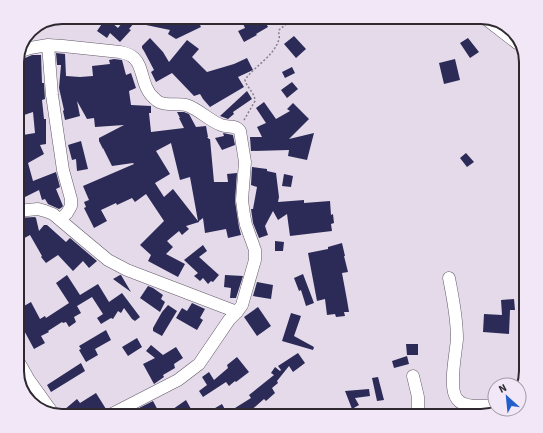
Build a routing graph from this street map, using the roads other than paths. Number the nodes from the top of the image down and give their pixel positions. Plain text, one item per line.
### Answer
1 (48, 45) junction
2 (26, 50) edge
3 (24, 210) edge
4 (60, 220) junction
5 (449, 278) dead end
6 (238, 312) junction
7 (24, 371) edge
8 (413, 376) dead end
9 (48, 406) edge
10 (487, 406) edge
11 (121, 409) edge
12 (418, 409) edge

1 - 2 street
1 - 4 street
1 - 6 street
3 - 4 street
4 - 6 street
5 - 10 street
6 - 11 street
7 - 9 street
8 - 12 street

